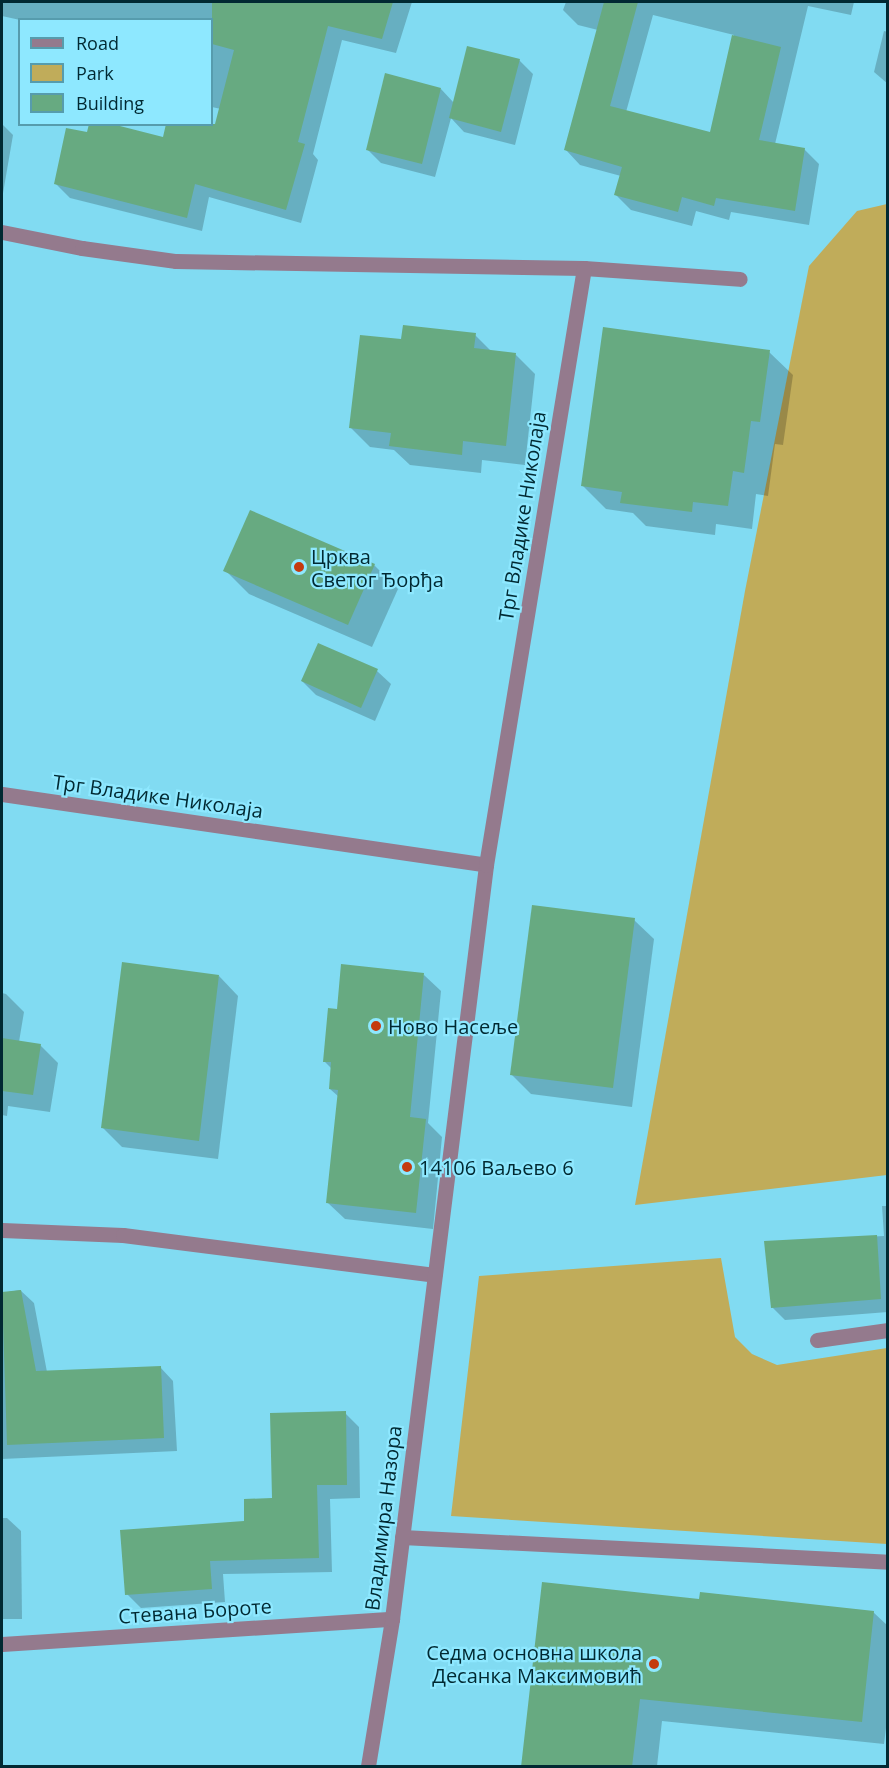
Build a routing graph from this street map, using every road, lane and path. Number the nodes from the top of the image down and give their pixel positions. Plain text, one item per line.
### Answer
1 (2, 232) edge
2 (584, 268) junction
3 (740, 279) dead end
4 (2, 794) edge
5 (486, 865) junction
6 (2, 1230) edge
7 (434, 1275) junction
8 (888, 1330) edge
9 (817, 1340) dead end
10 (402, 1537) junction
11 (888, 1562) edge
12 (392, 1619) junction
13 (2, 1644) edge
14 (368, 1767) edge

1 - 2 street
2 - 3 street
2 - 5 street, Трг Владике Николаја
4 - 5 street, Трг Владике Николаја
5 - 7 street, Владимира Назора
6 - 7 street
7 - 10 street, Владимира Назора
8 - 9 street
10 - 11 street
10 - 12 street, Владимира Назора
12 - 13 street, Стевана Бороте
12 - 14 street, Владимира Назора

